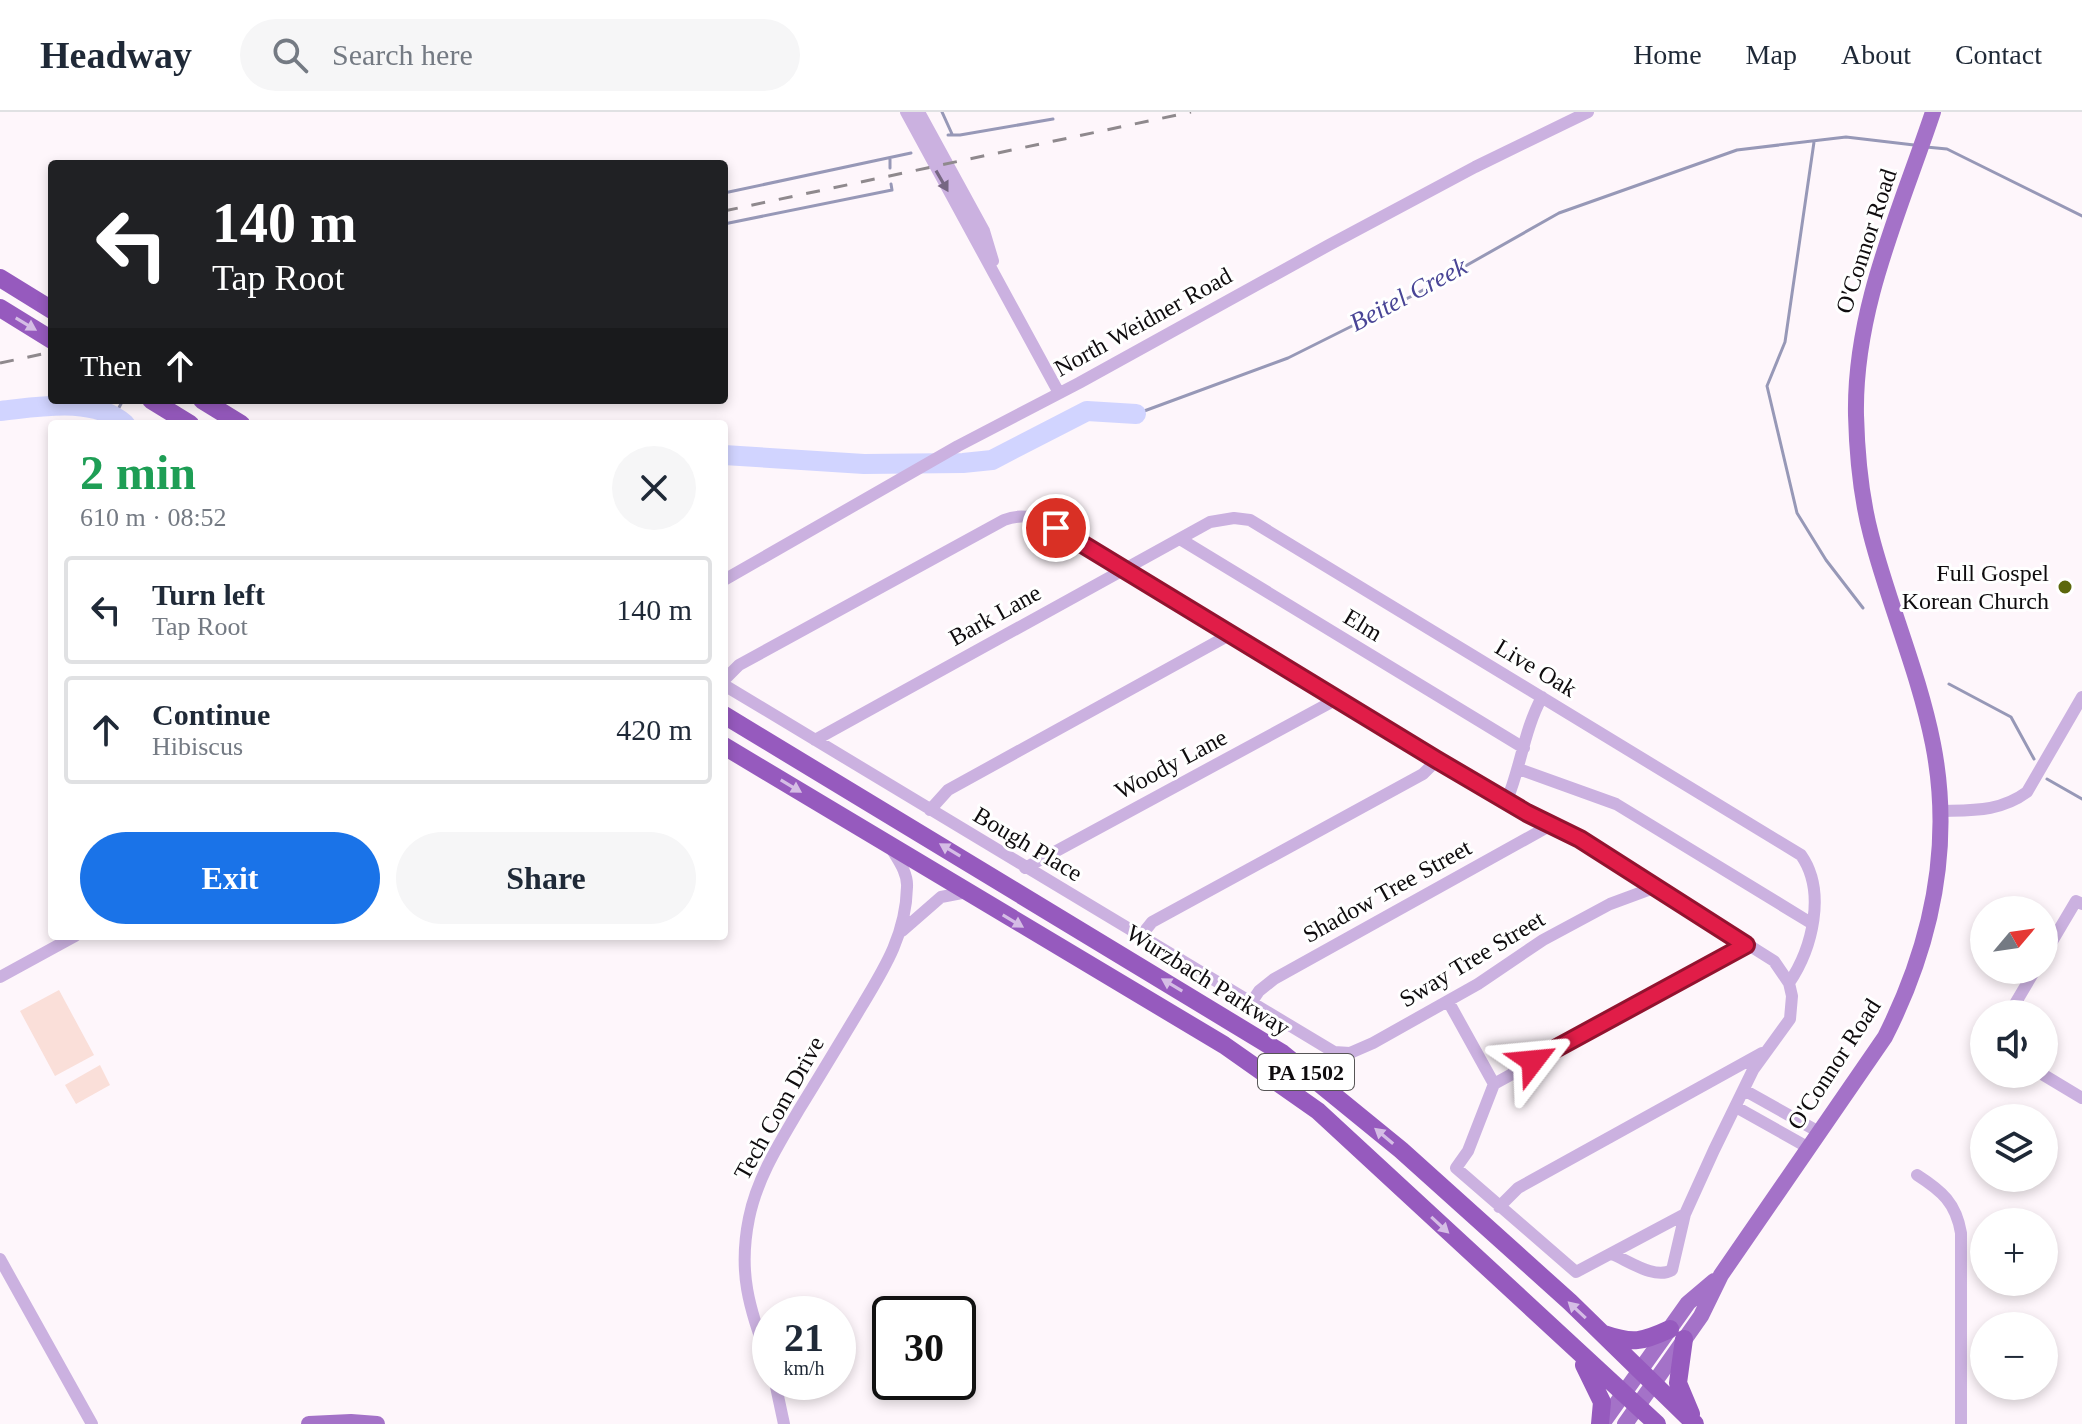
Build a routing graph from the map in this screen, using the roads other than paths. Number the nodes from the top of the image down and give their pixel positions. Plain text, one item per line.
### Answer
1 (906, 112) edge
2 (919, 112) edge
3 (1588, 112) edge
4 (1933, 112) edge
5 (997, 276) junction
6 (0, 278) edge
7 (0, 308) edge
8 (48, 308) edge
9 (48, 338) edge
10 (1059, 393) junction
11 (158, 404) edge
12 (208, 404) edge
13 (184, 420) edge
14 (234, 420) edge
15 (1243, 519) joint
16 (1180, 539) junction
17 (1124, 569) junction
18 (728, 578) edge
19 (1231, 634) junction
20 (728, 678) edge
21 (728, 686) edge
22 (1542, 697) junction
23 (2082, 697) edge
24 (1337, 699) junction
25 (728, 717) edge
26 (815, 740) junction
27 (728, 748) edge
28 (1524, 748) junction
29 (1437, 760) junction
30 (1519, 769) junction
31 (1507, 800) junction
32 (930, 810) junction
33 (1940, 811) junction
34 (1551, 825) junction
35 (890, 846) junction
36 (1025, 868) junction
37 (1656, 887) junction
38 (967, 892) junction
39 (2079, 903) edge
40 (1811, 923) junction
41 (902, 931) junction
42 (2058, 934) edge
43 (1140, 937) junction
44 (68, 940) edge
45 (1746, 945) junction
46 (0, 977) edge
47 (1789, 983) junction
48 (1448, 1001) junction
49 (1251, 1003) junction
50 (1311, 1039) joint
51 (1769, 1049) junction
52 (1494, 1084) junction
53 (2058, 1084) edge
54 (1744, 1090) junction
55 (2082, 1098) edge
56 (1736, 1107) junction
57 (1819, 1132) junction
58 (1809, 1148) junction
59 (1917, 1175) dead end
60 (1499, 1207) junction
61 (1685, 1214) junction
62 (1612, 1254) junction
63 (0, 1259) edge
64 (752, 1316) edge
65 (1602, 1333) junction
66 (1677, 1334) junction
67 (1577, 1352) junction
68 (1646, 1378) junction
69 (1623, 1393) junction
70 (779, 1400) edge
71 (1637, 1407) junction
72 (92, 1424) edge
73 (309, 1424) edge
74 (377, 1424) edge
75 (784, 1424) edge
76 (1601, 1424) edge
77 (1625, 1424) edge
78 (1657, 1424) edge
79 (1696, 1424) edge
80 (1961, 1424) edge

1 -> 5 street
2 - 5 street
3 - 10 street, North Weidner Road
4 - 33 main road, O'Connor Road
5 - 10 street
6 - 8 highway
7 -> 9 highway
10 - 18 street, North Weidner Road
11 - 13 highway
12 - 14 highway
15 - 16 street, Bark Lane
15 - 22 street, Live Oak
16 - 17 street, Bark Lane
16 - 28 street, Elm
17 - 19 street
17 - 20 street
17 - 26 street, Bark Lane
19 - 24 street
19 - 32 street
21 - 26 street, Bough Place
22 - 28 street
22 - 40 street, Live Oak
23 - 33 street
24 - 29 street
24 - 36 street, Woody Lane
65 -> 25 highway, Wurzbach Parkway / PA 1502
26 - 32 street, Bough Place
27 -> 35 highway, Wurzbach Parkway / PA 1502
28 - 30 street
29 - 31 street
29 - 43 street
30 - 31 street
30 - 40 street
31 - 34 street
32 - 36 street, Bough Place
33 - 57 main road, O'Connor Road
34 - 37 street
34 - 49 street, Shadow Tree Street
35 - 38 highway, Wurzbach Parkway / PA 1502
35 - 41 street, Tech Com Drive
36 - 43 street, Bough Place
37 - 45 street
37 - 48 street, Sway Tree Street
38 - 41 street, Tech Com Drive
38 -> 67 highway, Wurzbach Parkway / PA 1502
39 - 42 street
40 - 47 street
41 - 64 street, Tech Com Drive
43 - 49 street, Bough Place
44 - 46 street
45 - 47 street
45 - 52 street
47 - 51 street
48 - 50 street, Sway Tree Street
48 - 52 street
49 - 50 street, Bough Place
51 - 54 street
51 - 60 street
52 - 60 street
53 - 55 street
54 - 56 street
54 - 57 street
56 - 58 street
56 - 61 street
57 - 58 main road, O'Connor Road
58 - 66 main road, O'Connor Road
59 - 80 street
60 - 62 street
61 - 62 street
61 - 62 street
63 - 72 street
65 - 66 highway
65 - 68 highway, Wurzbach Parkway / PA 1502
66 - 68 main road, O'Connor Road
66 - 79 highway
67 - 69 highway, Wurzbach Parkway / PA 1502
67 - 76 highway
68 - 69 main road
68 - 71 main road, O'Connor Road
68 - 79 highway
69 - 71 highway, Wurzbach Parkway / PA 1502
69 - 76 main road
70 - 75 street
71 - 77 main road, O'Connor Road
71 - 78 highway
73 - 74 main road

